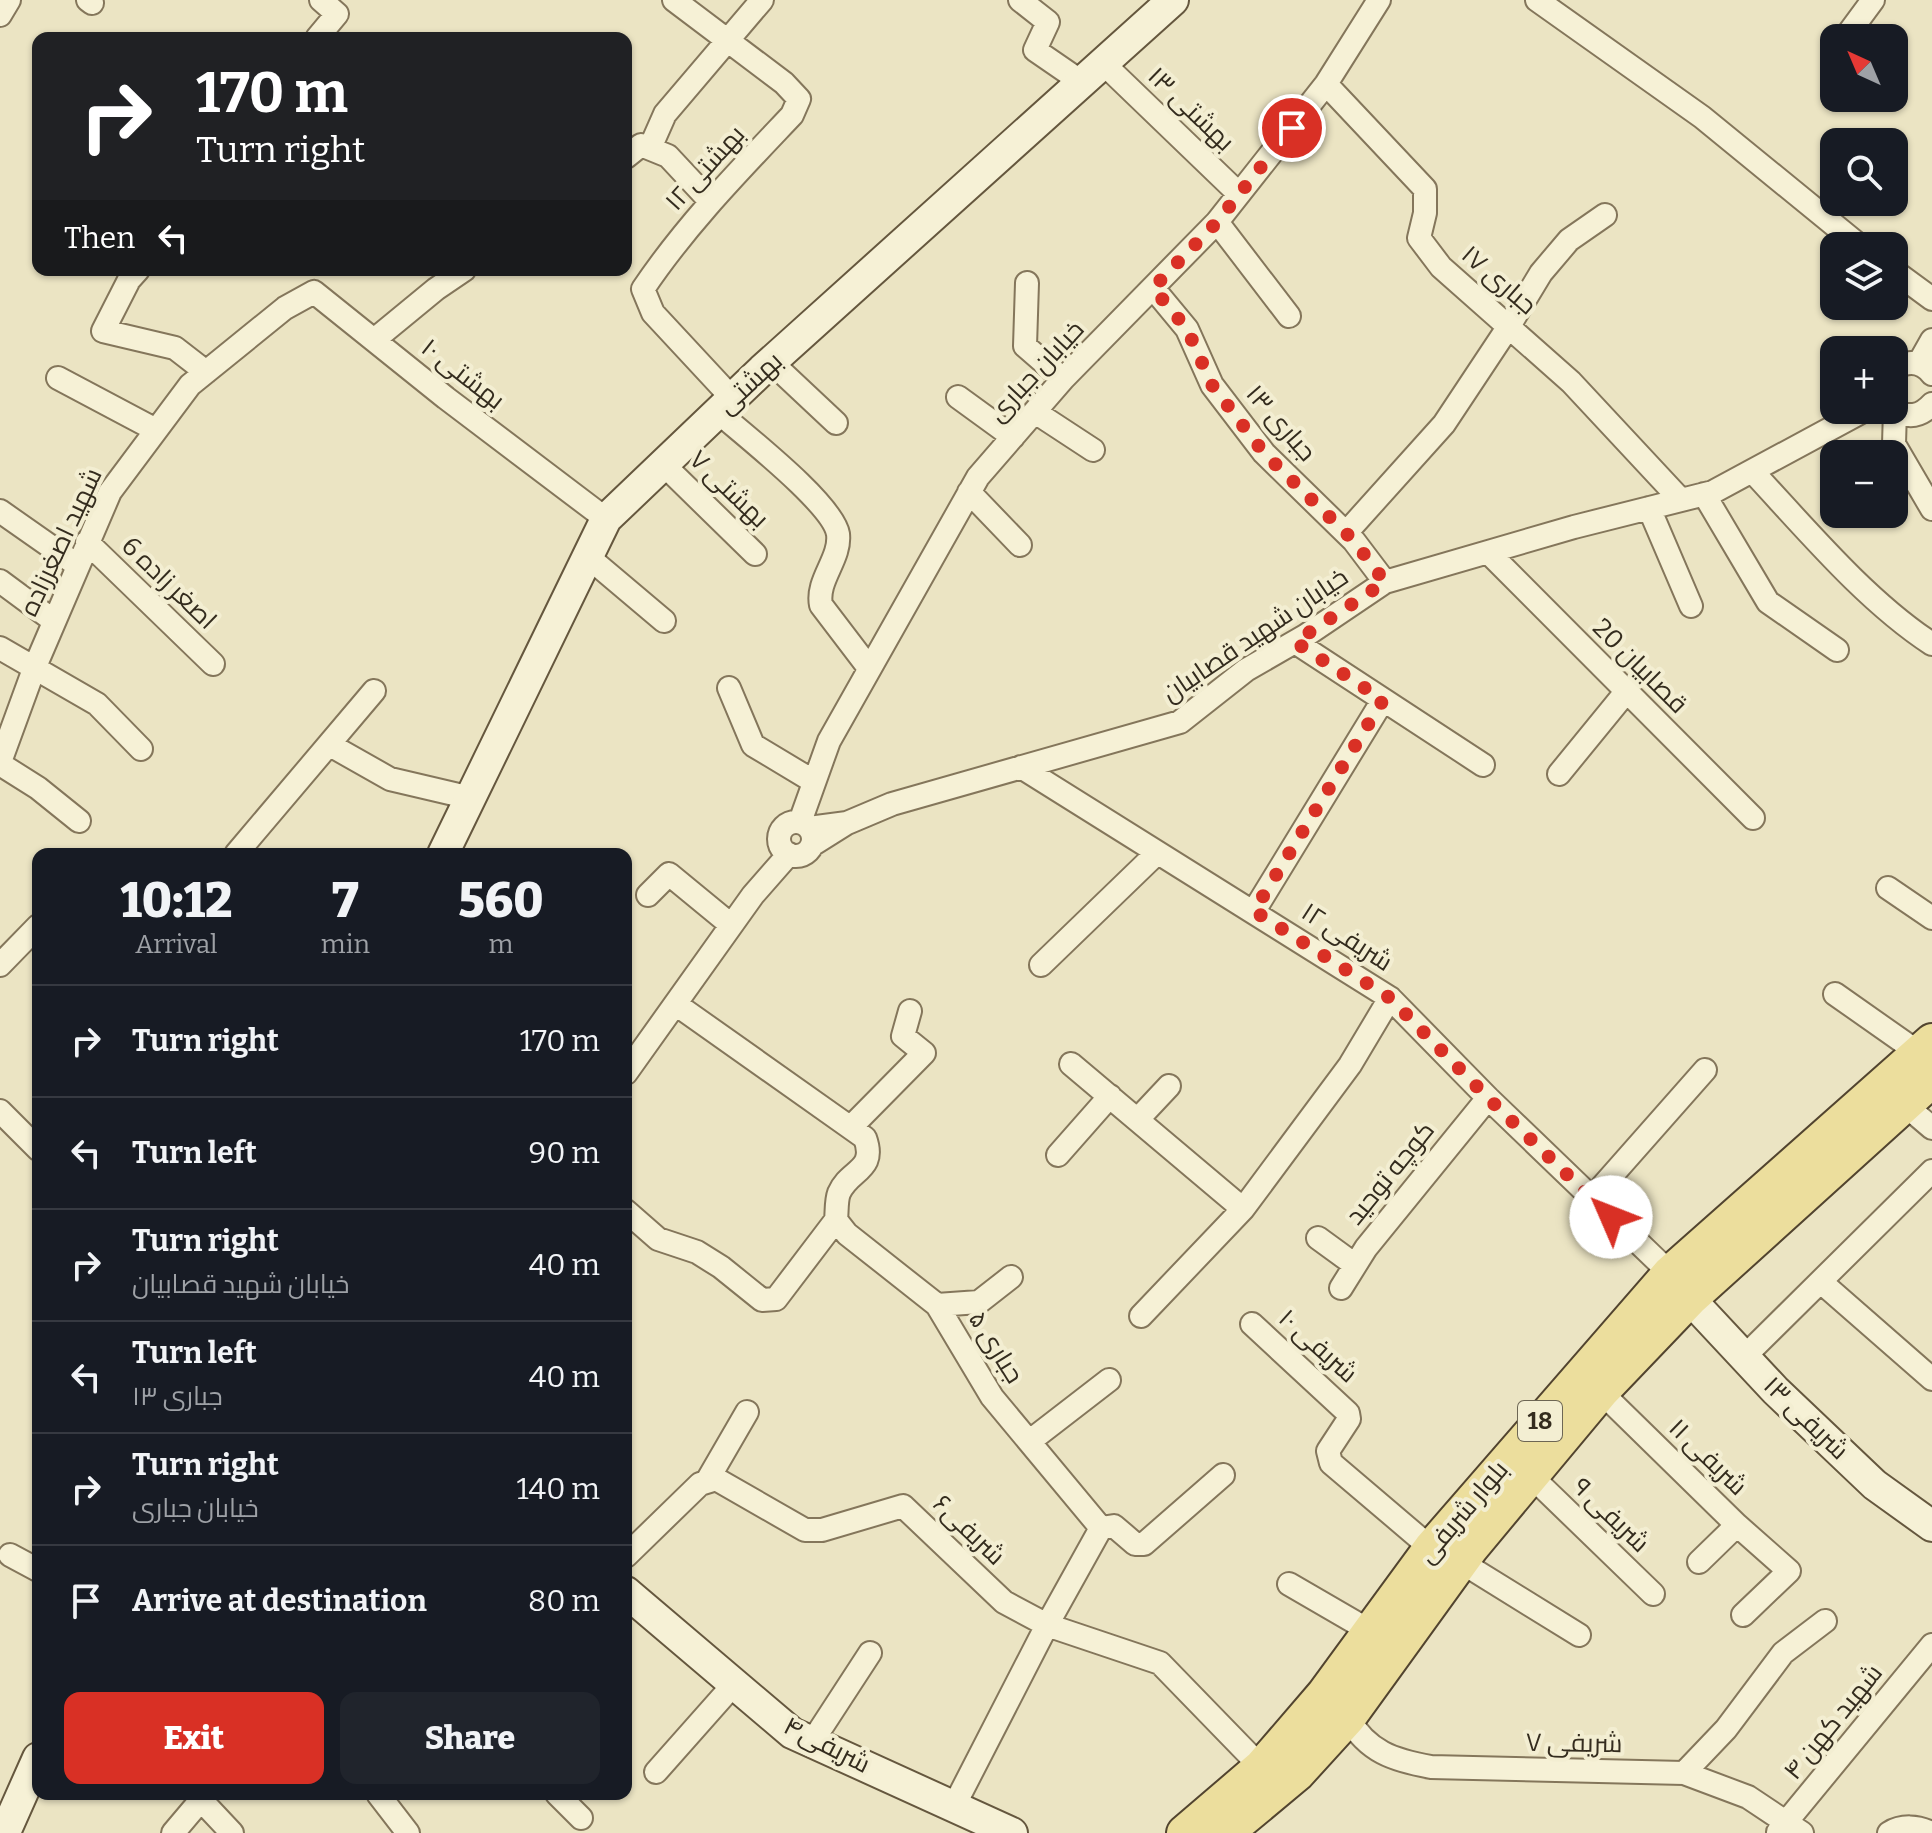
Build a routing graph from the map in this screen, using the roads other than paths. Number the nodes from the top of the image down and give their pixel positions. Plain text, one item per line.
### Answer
1 (321, 0) edge
2 (674, 0) edge
3 (762, 0) edge
4 (1020, 0) edge
5 (1173, 0) edge
6 (1379, 0) edge
7 (1537, 0) edge
8 (1873, 0) edge
9 (1855, 24) edge
10 (322, 32) edge
11 (728, 40) junction
12 (1093, 74) junction
13 (1326, 84) junction
14 (650, 148) junction
15 (632, 152) edge
16 (1239, 194) junction
17 (710, 201) junction
18 (1605, 215) dead end
19 (1217, 222) junction
20 (1843, 232) edge
21 (133, 276) edge
22 (455, 276) edge
23 (1908, 281) edge
24 (1027, 283) dead end
25 (1153, 288) junction
26 (1932, 299) edge
27 (285, 308) joint
28 (1289, 316) dead end
29 (1509, 326) junction
30 (374, 340) junction
31 (1932, 340) edge
32 (771, 362) junction
33 (1926, 369) edge
34 (206, 372) junction
35 (58, 378) dead end
36 (1063, 379) junction
37 (958, 397) dead end
38 (725, 405) junction
39 (1930, 411) edge
40 (1035, 412) junction
41 (1908, 415) edge
42 (836, 423) dead end
43 (1839, 424) edge
44 (1894, 424) edge
45 (156, 430) junction
46 (1013, 437) junction
47 (1093, 450) dead end
48 (663, 464) junction
49 (1752, 471) junction
50 (969, 492) junction
51 (1704, 494) junction
52 (1681, 500) junction
53 (1649, 508) junction
54 (1932, 509) edge
55 (0, 511) edge
56 (606, 519) junction
57 (1346, 533) junction
58 (87, 542) junction
59 (1020, 545) dead end
60 (1489, 553) junction
61 (755, 554) dead end
62 (587, 556) junction
63 (77, 565) junction
64 (0, 581) edge
65 (1385, 582) junction
66 (1691, 606) dead end
67 (54, 621) junction
68 (664, 621) dead end
69 (1295, 642) junction
70 (1932, 644) edge
71 (0, 648) edge
72 (1837, 650) dead end
73 (213, 664) dead end
74 (869, 668) junction
75 (34, 669) junction
76 (729, 688) dead end
77 (374, 691) dead end
78 (1626, 692) junction
79 (1383, 700) junction
80 (330, 745) junction
81 (141, 749) dead end
82 (0, 763) edge
83 (1483, 765) dead end
84 (1021, 767) junction
85 (1559, 774) dead end
86 (813, 781) junction
87 (471, 798) junction
88 (1753, 818) dead end
89 (79, 821) dead end
90 (807, 832) junction
91 (241, 848) edge
92 (446, 848) edge
93 (1157, 853) junction
94 (1888, 888) dead end
95 (648, 895) dead end
96 (1254, 911) junction
97 (1932, 918) edge
98 (731, 925) junction
99 (32, 932) edge
100 (0, 965) edge
101 (1041, 965) dead end
102 (1835, 994) dead end
103 (1390, 998) junction
104 (677, 1005) junction
105 (910, 1011) dead end
106 (1928, 1058) edge
107 (632, 1060) edge
108 (1071, 1064) dead end
109 (1705, 1070) dead end
110 (1169, 1086) dead end
111 (1110, 1096) junction
112 (1488, 1098) junction
113 (1905, 1105) junction
114 (0, 1111) edge
115 (1138, 1119) junction
116 (851, 1127) junction
117 (1932, 1128) edge
118 (32, 1143) edge
119 (1058, 1155) dead end
120 (1932, 1171) edge
121 (1592, 1198) junction
122 (1243, 1209) junction
123 (632, 1216) edge
124 (836, 1220) junction
125 (1318, 1238) dead end
126 (1355, 1265) junction
127 (1011, 1277) dead end
128 (1821, 1282) junction
129 (1680, 1286) junction
130 (1341, 1288) dead end
131 (937, 1305) junction
132 (1141, 1316) dead end
133 (1252, 1324) dead end
134 (1744, 1357) junction
135 (1932, 1379) edge
136 (1109, 1380) dead end
137 (1601, 1392) junction
138 (747, 1412) dead end
139 (1030, 1441) junction
140 (1223, 1475) dead end
141 (1530, 1475) junction
142 (707, 1481) junction
143 (1495, 1496) junction
144 (1737, 1525) junction
145 (1932, 1526) edge
146 (1101, 1528) junction
147 (632, 1550) edge
148 (10, 1555) dead end
149 (1446, 1555) junction
150 (1699, 1562) dead end
151 (32, 1567) edge
152 (1289, 1584) dead end
153 (1653, 1594) dead end
154 (632, 1597) edge
155 (1743, 1615) dead end
156 (1825, 1621) dead end
157 (1047, 1625) junction
158 (1370, 1631) junction
159 (1579, 1635) dead end
160 (1932, 1645) edge
161 (870, 1653) dead end
162 (734, 1684) junction
163 (1348, 1718) junction
164 (812, 1742) junction
165 (1261, 1767) junction
166 (32, 1771) edge
167 (656, 1772) dead end
168 (1684, 1773) junction
169 (200, 1800) edge
170 (205, 1800) edge
171 (383, 1800) edge
172 (563, 1800) edge
173 (954, 1806) junction
174 (581, 1818) dead end
175 (1789, 1829) edge
176 (5, 1830) edge
177 (173, 1833) edge
178 (232, 1833) edge
179 (408, 1833) edge
180 (1012, 1833) edge
181 (1184, 1833) edge
182 (1226, 1833) edge
183 (1889, 1833) edge
184 (1931, 1833) edge

1 - 10 street
2 - 11 street, بهشتی ۱۲
3 - 11 street
4 - 12 street, بهشتی ۱۳
5 - 12 main road, بهشتی
6 - 13 street, خیابان جباری
7 - 20 street
8 - 9 street
11 - 14 street
11 - 17 street, بهشتی ۱۲
12 - 16 street, بهشتی ۱۳
12 - 32 main road, بهشتی
13 - 16 street, خیابان جباری
13 - 29 street, جباری ۱۷
14 - 15 street
14 - 17 street
16 - 19 street, خیابان جباری
17 - 38 street, بهشتی ۱۲
18 - 29 street
19 - 25 street, خیابان جباری
19 - 28 street
21 - 34 street
22 - 30 street
23 - 26 street
24 - 36 street
25 - 36 street, خیابان جباری
25 - 57 street, جباری ۱۳
27 - 30 street, بهشتی ۱۰
27 - 34 street, شهید اصغرزاده
29 - 52 street, جباری ۱۷
29 - 57 street
30 - 56 street, بهشتی ۱۰
31 - 33 street
32 - 38 main road, بهشتی
32 - 42 street
34 - 45 street, شهید اصغرزاده
35 - 45 street
36 - 40 street, خیابان جباری
37 - 46 street
38 - 48 main road, بهشتی
38 - 74 street
39 - 41 street
40 - 46 street, خیابان جباری
40 - 47 street
43 - 49 street, خیابان شهید قصابیان
44 - 54 street
45 - 58 street, شهید اصغرزاده
46 - 50 street, خیابان جباری
48 - 56 main road, بهشتی
48 - 61 street, بهشتی ۷
49 - 51 street, خیابان شهید قصابیان
49 - 70 street
50 - 59 street
50 - 74 street, خیابان جباری
51 - 52 street, خیابان شهید قصابیان
51 - 72 street
52 - 53 street, خیابان شهید قصابیان
53 - 60 street, خیابان شهید قصابیان
53 - 66 street
55 - 63 street
56 - 62 main road, بهشتی
57 - 65 street, جباری ۱۳
58 - 63 street, شهید اصغرزاده
58 - 73 street, اصغر زاده 6
60 - 65 street, خیابان شهید قصابیان
60 - 78 street, قصابیان 20
62 - 68 street
62 - 87 main road, بهشتی
63 - 67 street, شهید اصغرزاده
64 - 67 street
65 - 69 street, خیابان شهید قصابیان
67 - 75 street, شهید اصغرزاده
69 - 79 street
69 - 84 street, خیابان شهید قصابیان
71 - 75 street
74 - 86 street, خیابان جباری
75 - 81 street
75 - 82 street, شهید اصغرزاده
76 - 86 street
77 - 80 street
78 - 85 street
78 - 88 street, قصابیان 20
79 - 83 street
79 - 96 street
80 - 87 street
80 - 91 street
82 - 89 street
84 - 90 street, خیابان شهید قصابیان
84 - 93 street, شریفی ۱۲
86 - 90 street, خیابان جباری
87 - 92 main road, بهشتی
90 - 98 street, خیابان شهید قصابیان
93 - 96 street, شریفی ۱۲
93 - 101 street
94 - 97 street
95 - 98 street
96 - 103 street, شریفی ۱۲
98 - 104 street
99 - 100 street
102 - 106 street
103 - 112 street, شریفی ۱۲
103 - 122 street
104 - 107 street
104 - 116 street
105 - 116 street
106 - 113 main road, بلوار شریفی / 18
106 - 129 main road, بلوار شریفی / 18
108 - 111 street
109 - 121 street
110 - 115 street
111 - 115 street
111 - 119 street
112 - 121 street, شریفی ۱۲
112 - 126 street, کوچه توحید
113 - 117 street
113 - 129 main road, بلوار شریفی / 18
114 - 118 street
115 - 122 street
116 - 124 street
120 - 128 street
121 - 129 street, شریفی ۱۲
122 - 132 street
123 - 124 street
124 - 131 street, جباری ۵
125 - 126 street
126 - 130 street, کوچه توحید
127 - 131 street
128 - 134 street
128 - 135 street
129 - 134 main road, شریفی ۱۳
129 - 137 main road, بلوار شریفی / 18
129 - 143 main road, بلوار شریفی / 18
131 - 139 street, جباری ۵
133 - 149 street, شریفی ۱۰
134 - 145 main road, شریفی ۱۳
136 - 139 street
137 - 141 main road, بلوار شریفی / 18
137 - 144 street, شریفی ۱۱
138 - 142 street
139 - 146 street, جباری ۵
140 - 146 street
141 - 143 main road, بلوار شریفی / 18
141 - 153 street, شریفی ۹
142 - 147 street
142 - 157 street, شریفی۶
143 - 149 main road, بلوار شریفی / 18
144 - 150 street, شریفی ۱۱
144 - 155 street
146 - 157 street
148 - 151 street
149 - 158 main road, بلوار شریفی / 18
149 - 159 street
149 - 163 main road, بلوار شریفی / 18
152 - 158 street
154 - 162 main road, شریفی۴
156 - 168 street
157 - 165 street, شریفی۶
157 - 173 street
158 - 165 main road, بلوار شریفی / 18
160 - 175 street, شهید کهن ۴
161 - 164 street
162 - 164 main road, شریفی۴
162 - 167 street
163 - 168 street, شریفی ۷
163 - 182 main road, بلوار شریفی / 18
164 - 173 main road, شریفی۴
165 - 181 main road, بلوار شریفی / 18
166 - 176 main road
168 - 175 street, شریفی ۷
169 - 177 street
170 - 178 street
171 - 179 street
172 - 174 street
173 - 180 main road, شریفی۴
183 - 184 street

